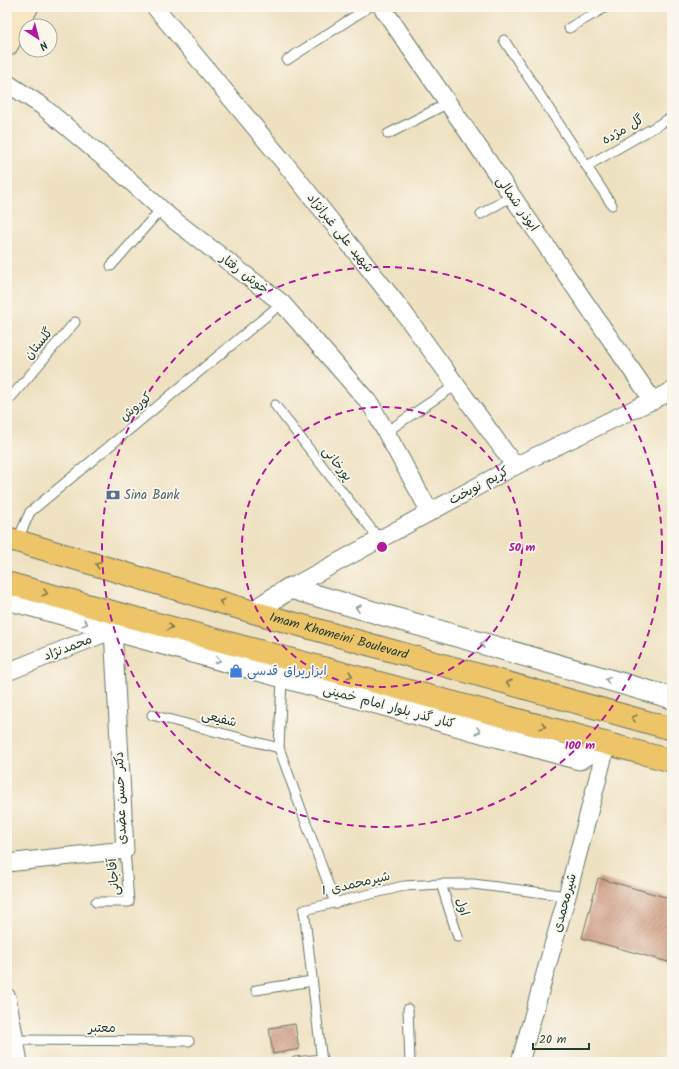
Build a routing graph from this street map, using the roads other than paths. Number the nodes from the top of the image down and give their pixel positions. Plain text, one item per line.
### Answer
1 (27, 7) edge
2 (155, 7) edge
3 (369, 7) edge
4 (382, 7) edge
5 (606, 7) edge
6 (568, 28) dead end
7 (504, 40) dead end
8 (7, 45) edge
9 (287, 60) dead end
10 (7, 83) edge
11 (448, 103) junction
12 (672, 117) edge
13 (388, 134) dead end
14 (587, 166) junction
15 (512, 196) junction
16 (612, 205) dead end
17 (161, 209) junction
18 (482, 214) dead end
19 (111, 266) dead end
20 (282, 303) junction
21 (75, 322) dead end
22 (456, 385) junction
23 (672, 391) edge
24 (653, 401) junction
25 (7, 402) edge
26 (275, 405) dead end
27 (386, 432) junction
28 (515, 466) junction
29 (430, 512) junction
30 (12, 539) edge
31 (379, 539) junction
32 (7, 583) edge
33 (290, 588) junction
34 (7, 601) edge
35 (253, 612) junction
36 (115, 622) junction
37 (7, 672) edge
38 (282, 678) junction
39 (672, 698) edge
40 (152, 715) dead end
41 (672, 729) edge
42 (607, 743) junction
43 (280, 748) junction
44 (672, 761) edge
45 (125, 850) junction
46 (7, 863) edge
47 (441, 884) junction
48 (567, 896) junction
49 (96, 902) dead end
50 (335, 903) junction
51 (458, 937) dead end
52 (312, 981) junction
53 (256, 990) dead end
54 (7, 997) edge
55 (408, 1009) dead end
56 (15, 1040) junction
57 (189, 1041) dead end
58 (322, 1060) edge
59 (19, 1062) edge
60 (295, 1062) edge
61 (410, 1062) edge
62 (520, 1062) edge

1 - 8 main road
2 - 22 street, شهید علی غبرانژاد
3 - 9 lane
4 - 11 street, ابوذر شمالی
5 - 6 lane
7 - 14 lane
10 - 17 street, خوش رفتار
11 - 13 lane
11 - 15 street, ابوذر شمالی
12 - 14 lane, گل مژده
14 - 16 lane
15 - 18 lane
15 - 24 street, ابوذر شمالی
17 - 19 lane
17 - 20 street, خوش رفتار
20 - 27 street, خوش رفتار
20 - 30 lane, کوروش
21 - 25 lane, گلستان
22 - 27 lane
22 - 28 street, شهید علی غبرانژاد
23 - 24 street, کریم نوبخت
24 - 28 street, کریم نوبخت
26 - 31 lane, پورخانی
27 - 29 street, خوش رفتار
28 - 29 street, کریم نوبخت
29 - 31 street, کریم نوبخت
35 -> 30 main road, Imam Khomeini Boulevard
31 - 33 street, کریم نوبخت
32 -> 36 main road
33 - 35 street
39 -> 33 street
34 -> 36 street, کنار گذر بلوار امام خمینی
41 -> 35 main road, Imam Khomeini Boulevard
36 - 37 street, محمدنژاد
36 -> 38 street, کنار گذر بلوار امام خمینی
36 -> 42 main road
36 - 45 street, دکتر حسن عضدی
38 -> 42 street, کنار گذر بلوار امام خمینی
38 - 43 lane
40 - 43 lane, شفیعی
42 - 44 main road
42 - 48 street, شیرمحمدی
43 - 50 lane
45 - 46 street, دکتر حسن عضدی
45 - 49 lane, آقاجانی
47 - 48 lane, شیرمحمدی 1
47 - 50 lane, شیرمحمدی 1
47 - 51 lane, اول
48 - 62 street, شیرمحمدی
50 - 52 lane, شیرمحمدی 1
52 - 53 lane
52 - 58 lane, شیرمحمدی 1
54 - 56 street
55 - 61 lane
56 - 57 lane, معتبر
56 - 59 street
58 - 60 lane

